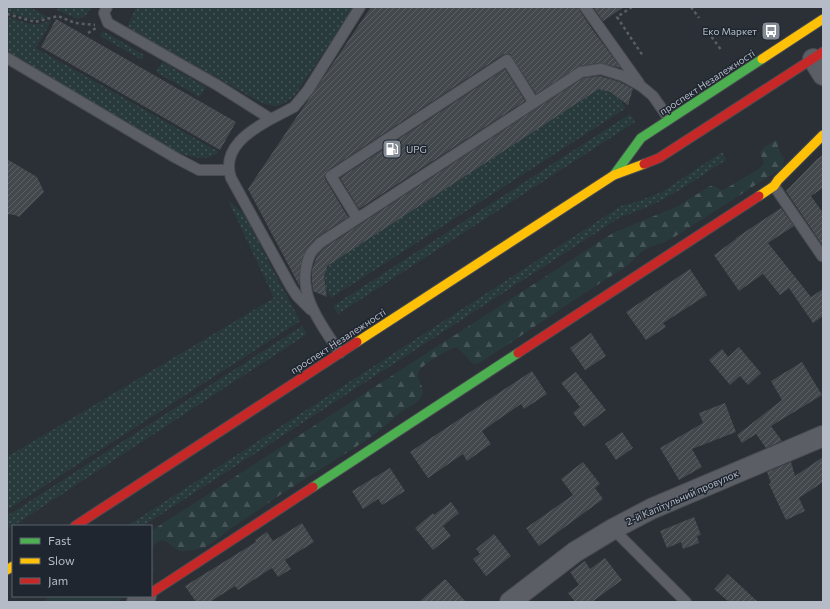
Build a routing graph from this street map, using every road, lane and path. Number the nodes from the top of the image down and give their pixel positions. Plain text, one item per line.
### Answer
1 (107, 7) edge
2 (360, 7) edge
3 (585, 7) edge
4 (632, 7) edge
5 (691, 7) edge
6 (7, 14) edge
7 (699, 18) dead end
8 (823, 19) edge
9 (99, 26) dead end
10 (708, 32) dead end
11 (722, 51) dead end
12 (643, 56) dead end
13 (7, 58) edge
14 (820, 62) edge
15 (641, 86) junction
16 (534, 103) junction
17 (271, 119) junction
18 (669, 119) junction
19 (823, 135) edge
20 (228, 170) junction
21 (614, 175) junction
22 (774, 186) junction
23 (357, 218) junction
24 (822, 256) edge
25 (315, 314) junction
26 (340, 353) junction
27 (823, 436) edge
28 (77, 525) edge
29 (613, 529) junction
30 (152, 592) edge
31 (510, 602) edge
32 (686, 602) edge

1 - 17 lane
2 - 17 lane
3 - 15 lane
4 - 12 path
5 - 7 path
6 - 9 path
8 - 18 main road, проспект Незалежності
10 - 11 path
13 - 20 lane
14 - 21 main road, проспект Незалежності
15 - 16 lane
15 - 18 lane
16 - 23 lane
16 - 23 lane
17 - 20 lane
18 - 21 main road, проспект Незалежності
19 - 22 main road
20 - 25 lane
21 - 26 main road, проспект Незалежності
22 - 24 lane
22 - 30 main road
23 - 25 lane
25 - 26 lane
26 - 28 main road, проспект Незалежності
27 - 29 street, 2-й Капітульний провулок
29 - 31 street, 2-й Капітульний провулок
29 - 32 lane

